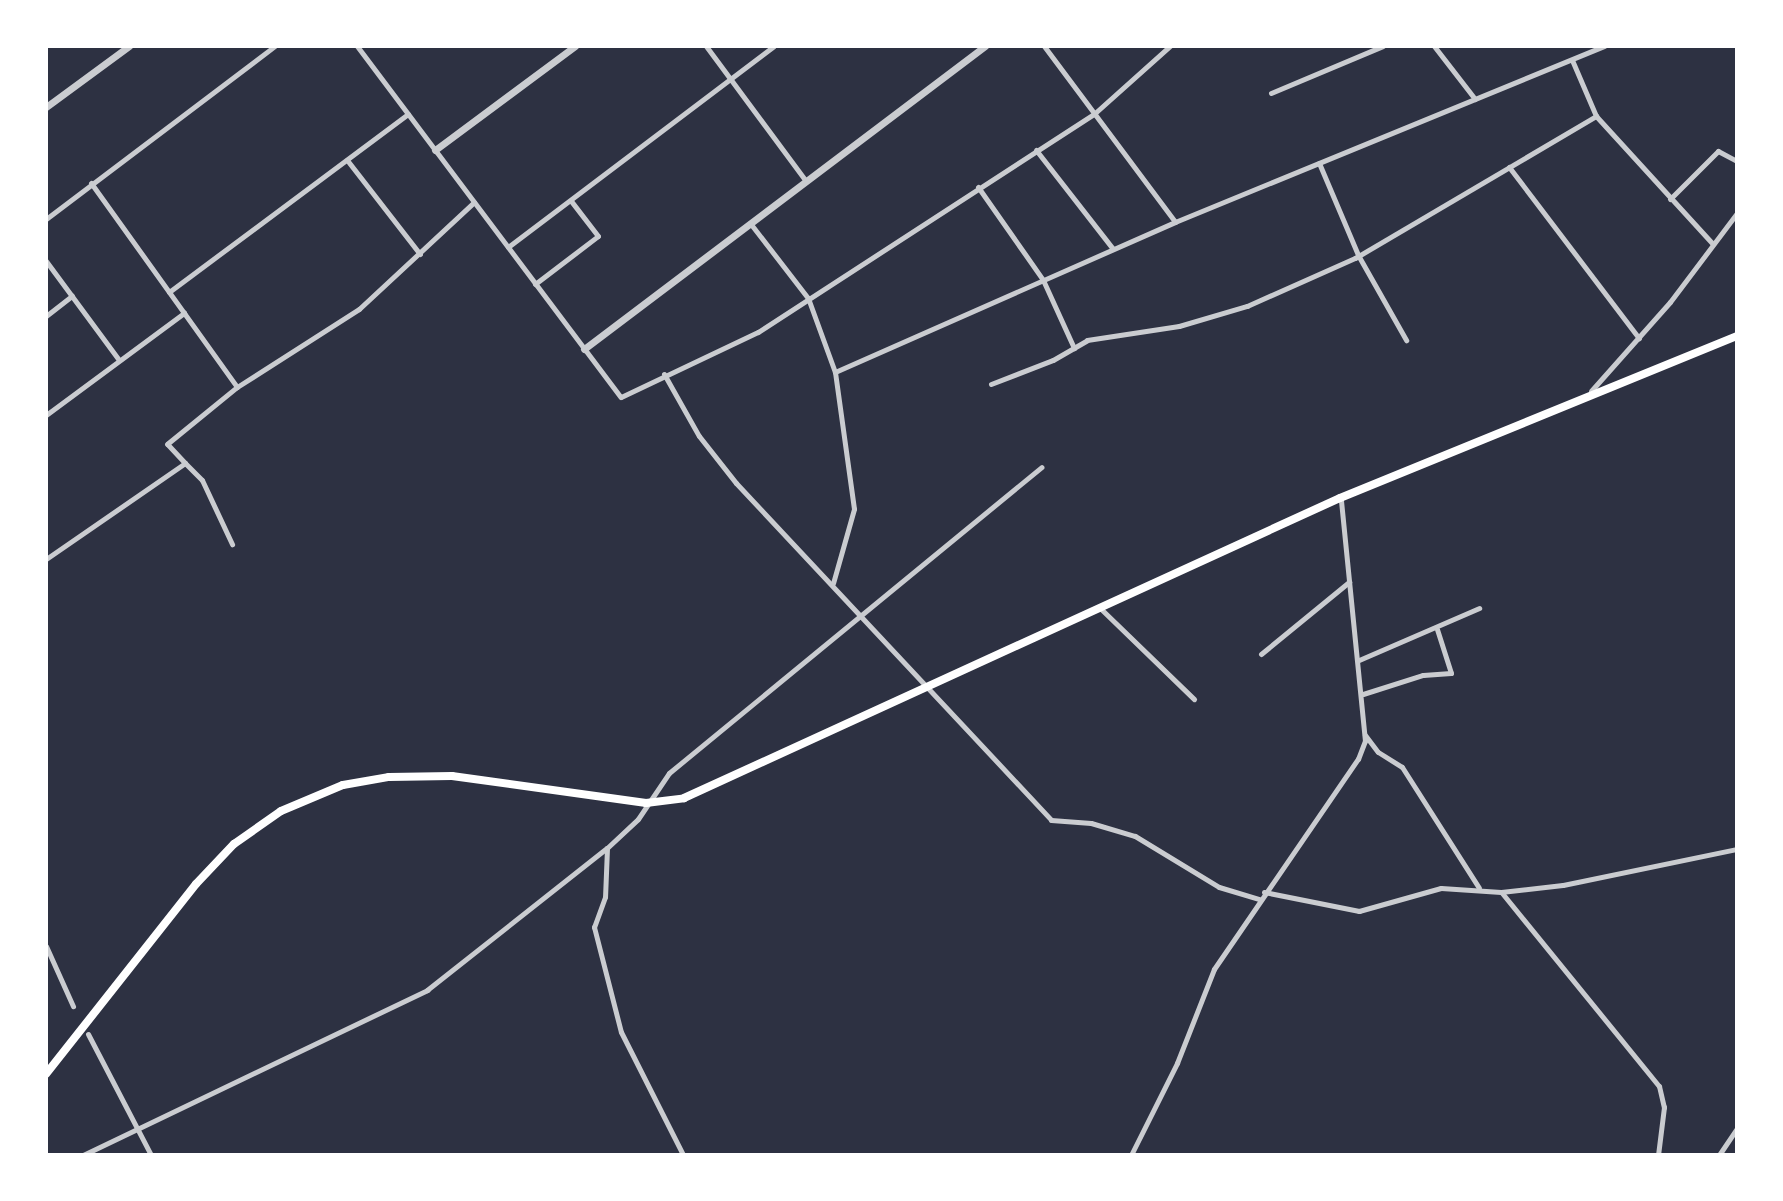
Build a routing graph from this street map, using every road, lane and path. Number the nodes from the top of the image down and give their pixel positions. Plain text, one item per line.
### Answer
1 (129, 46) edge
2 (275, 46) edge
3 (357, 46) edge
4 (575, 46) edge
5 (706, 46) edge
6 (774, 46) edge
7 (985, 46) edge
8 (1044, 46) edge
9 (1170, 46) edge
10 (1383, 46) edge
11 (1434, 46) edge
12 (1604, 46) edge
13 (1572, 60) junction
14 (730, 78) junction
15 (1271, 93) dead end
16 (1475, 99) junction
17 (46, 107) edge
18 (1095, 113) junction
19 (408, 114) junction
20 (1596, 116) junction
21 (435, 150) junction
22 (1036, 150) junction
23 (347, 160) junction
24 (1737, 161) edge
25 (1319, 163) junction
26 (1509, 167) junction
27 (805, 180) junction
28 (91, 183) junction
29 (978, 187) junction
30 (1670, 199) junction
31 (571, 201) junction
32 (474, 202) junction
33 (1737, 213) edge
34 (46, 219) edge
35 (750, 222) junction
36 (1175, 222) junction
37 (1712, 243) junction
38 (508, 247) junction
39 (1113, 249) junction
40 (420, 254) junction
41 (1358, 255) junction
42 (46, 261) edge
43 (1043, 280) junction
44 (535, 284) junction
45 (169, 292) junction
46 (72, 296) junction
47 (808, 298) junction
48 (184, 313) junction
49 (46, 316) edge
50 (1737, 336) edge
51 (1640, 339) junction
52 (1406, 340) dead end
53 (1074, 348) junction
54 (584, 349) junction
55 (119, 360) junction
56 (835, 372) junction
57 (664, 374) junction
58 (991, 384) dead end
59 (237, 387) junction
60 (1591, 391) junction
61 (46, 415) edge
62 (185, 463) junction
63 (1042, 467) dead end
64 (1340, 498) junction
65 (232, 544) dead end
66 (46, 559) edge
67 (1350, 581) junction
68 (833, 583) junction
69 (1098, 607) junction
70 (1479, 608) dead end
71 (862, 616) junction
72 (1437, 629) junction
73 (1261, 654) dead end
74 (1359, 660) junction
75 (923, 686) junction
76 (1363, 694) junction
77 (1194, 699) dead end
78 (1365, 735) junction
79 (646, 803) junction
80 (607, 848) junction
81 (1737, 849) edge
82 (1480, 889) junction
83 (1264, 892) junction
84 (1501, 892) junction
85 (1259, 899) junction
86 (46, 946) edge
87 (73, 1006) dead end
88 (88, 1034) dead end
89 (46, 1074) edge
90 (139, 1128) junction
91 (1737, 1128) edge
92 (83, 1155) edge
93 (151, 1155) edge
94 (683, 1155) edge
95 (1131, 1155) edge
96 (1658, 1155) edge
97 (1719, 1155) edge

1 - 17 street
2 - 28 street
3 - 19 street
4 - 21 street
5 - 14 street
6 - 14 street
7 - 27 street
8 - 18 street
9 - 18 street
10 - 15 street
11 - 16 street
12 - 13 street
13 - 16 street
13 - 20 street
14 - 27 street
14 - 31 street
16 - 25 street
18 - 22 street
18 - 36 street
19 - 21 street
19 - 23 street
20 - 26 street
20 - 30 street
21 - 32 street
22 - 29 street
22 - 39 street
23 - 40 street
23 - 45 street
24 - 30 street
25 - 36 street
25 - 41 street
26 - 41 street
26 - 51 street
27 - 35 street
28 - 34 street
28 - 45 street
29 - 43 street
29 - 47 street
30 - 37 street
31 - 38 street
31 - 44 street
32 - 38 street
32 - 40 street
33 - 37 street
35 - 47 street
35 - 54 street
36 - 39 street
37 - 51 street
38 - 44 street
39 - 43 street
40 - 59 street
41 - 52 street
41 - 53 street
42 - 46 street
43 - 53 street
43 - 56 street
44 - 54 street
45 - 48 street
46 - 49 street
46 - 55 street
47 - 56 street
47 - 57 street
48 - 55 street
48 - 59 street
50 - 60 main road
51 - 60 street
53 - 58 street
54 - 57 street
55 - 61 street
56 - 68 street
57 - 68 street
59 - 62 street
60 - 64 main road
62 - 65 street
62 - 66 street
63 - 71 street
64 - 67 street
64 - 69 main road
67 - 73 street
67 - 74 street
68 - 71 street
69 - 75 main road
69 - 77 street
70 - 72 street
71 - 75 street
71 - 79 street
72 - 74 street
72 - 76 street
74 - 76 street
75 - 79 main road
75 - 85 street
76 - 78 street
78 - 82 street
78 - 83 street
79 - 80 street
79 - 89 main road
80 - 90 street
80 - 94 street
81 - 84 street
82 - 83 street
82 - 84 street
83 - 85 street
84 - 96 street
85 - 95 street
86 - 87 street
88 - 90 street
90 - 92 street
90 - 93 street
91 - 97 street

